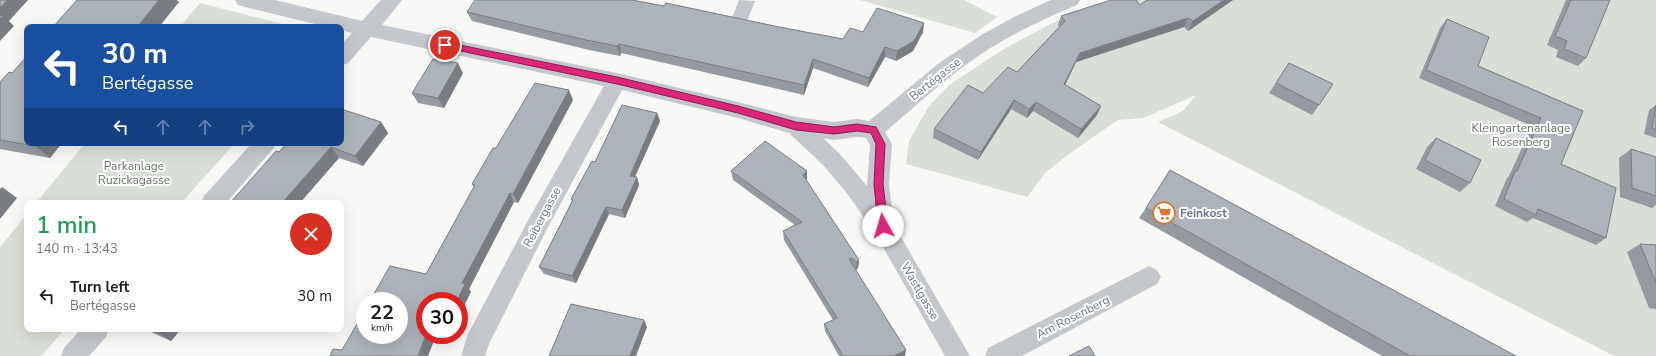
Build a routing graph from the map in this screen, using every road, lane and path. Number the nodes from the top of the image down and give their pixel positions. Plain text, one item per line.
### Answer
1 (245, 0) edge
2 (392, 0) edge
3 (1070, 0) edge
4 (366, 29) junction
5 (344, 55) edge
6 (617, 81) junction
7 (796, 126) junction
8 (873, 130) junction
9 (262, 146) edge
10 (215, 200) edge
11 (883, 226) junction
12 (1149, 277) dead end
13 (94, 332) edge
14 (72, 356) edge
15 (473, 356) edge
16 (958, 356) edge
17 (997, 356) edge

1 - 4 street
2 - 4 street
3 - 8 street, Bertégasse
4 - 5 street
4 - 6 street
6 - 7 street
6 - 15 street, Reibergasse
7 - 8 street
7 - 11 street, Wastlgasse
8 - 11 street, Wastlgasse
9 - 10 street
11 - 16 street, Wastlgasse
12 - 17 street, Am Rosenberg
13 - 14 street

